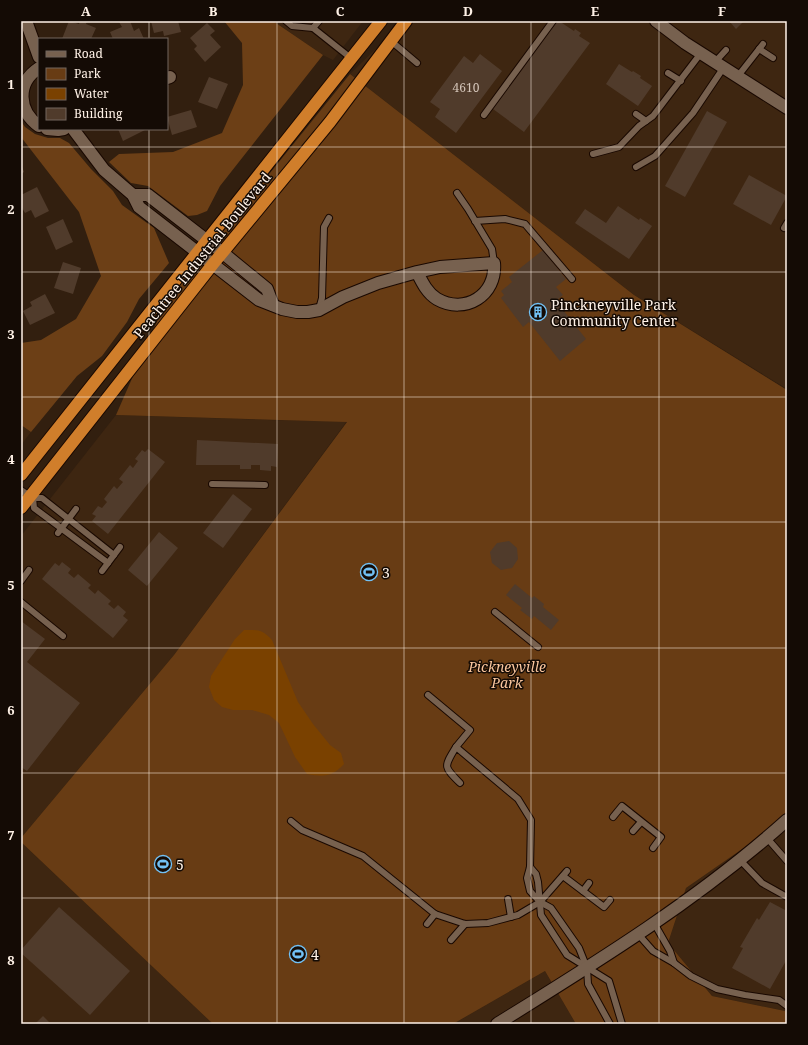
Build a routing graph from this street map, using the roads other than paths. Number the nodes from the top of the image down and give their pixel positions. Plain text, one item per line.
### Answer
1 (26, 21) edge
2 (286, 21) edge
3 (319, 21) edge
4 (381, 21) edge
5 (406, 21) edge
6 (553, 21) edge
7 (656, 21) edge
8 (313, 28) junction
9 (391, 41) junction
10 (763, 44) dead end
11 (759, 49) junction
12 (726, 50) dead end
13 (701, 53) junction
14 (38, 54) edge
15 (773, 58) dead end
16 (352, 59) junction
17 (417, 63) dead end
18 (719, 65) junction
19 (38, 69) edge
20 (668, 73) dead end
21 (738, 76) junction
22 (680, 81) junction
23 (22, 99) edge
24 (787, 108) edge
25 (636, 114) dead end
26 (484, 115) dead end
27 (646, 121) junction
28 (38, 125) edge
29 (74, 130) edge
30 (593, 154) dead end
31 (636, 167) dead end
32 (457, 193) dead end
33 (133, 195) junction
34 (329, 218) dead end
35 (475, 221) junction
36 (207, 241) junction
37 (198, 253) junction
38 (223, 253) junction
39 (494, 263) junction
40 (213, 264) junction
41 (417, 272) junction
42 (572, 279) dead end
43 (273, 305) junction
44 (319, 310) junction
45 (21, 475) edge
46 (212, 484) dead end
47 (265, 485) dead end
48 (28, 495) edge
49 (21, 508) edge
50 (76, 509) dead end
51 (68, 519) junction
52 (60, 530) junction
53 (120, 548) dead end
54 (114, 555) junction
55 (108, 563) junction
56 (29, 570) dead end
57 (102, 571) dead end
58 (21, 581) edge
59 (21, 602) edge
60 (495, 612) dead end
61 (63, 636) dead end
62 (538, 647) dead end
63 (428, 695) dead end
64 (456, 747) junction
65 (460, 783) dead end
66 (613, 817) dead end
67 (787, 820) edge
68 (291, 821) dead end
69 (641, 822) junction
70 (633, 831) dead end
71 (767, 838) junction
72 (653, 848) dead end
73 (740, 860) junction
74 (787, 861) edge
75 (530, 866) junction
76 (589, 883) dead end
77 (583, 891) junction
78 (787, 897) edge
79 (508, 899) dead end
80 (610, 900) dead end
81 (540, 902) junction
82 (435, 914) junction
83 (511, 917) junction
84 (654, 923) junction
85 (427, 924) dead end
86 (465, 924) junction
87 (638, 934) junction
88 (451, 940) dead end
89 (674, 963) junction
90 (587, 968) junction
91 (787, 1006) edge
92 (497, 1024) edge
93 (610, 1024) edge
94 (622, 1024) edge

1 - 14 street
2 - 8 lane
3 - 8 lane
4 - 16 highway, Peachtree Industrial Boulevard
5 - 9 highway, Peachtree Industrial Boulevard
6 - 26 lane
7 - 13 street
8 - 16 lane
9 - 17 lane
9 - 38 highway, Peachtree Industrial Boulevard
10 - 11 lane
11 - 15 lane
11 - 21 lane
12 - 18 lane
13 - 18 street
13 - 22 lane
16 - 36 highway, Peachtree Industrial Boulevard
18 - 21 street
18 - 31 lane
19 - 23 street
20 - 22 lane
21 - 24 street
22 - 27 lane
23 - 28 street
25 - 27 lane
27 - 30 lane
29 - 33 street
32 - 35 lane
33 - 36 street
33 - 37 street
34 - 44 lane
35 - 39 lane
35 - 42 lane
36 - 37 highway, Peachtree Industrial Boulevard
36 - 38 street
37 - 40 street
37 - 45 highway, Peachtree Industrial Boulevard
38 - 40 highway, Peachtree Industrial Boulevard
38 - 43 street
39 - 41 street
39 - 41 street
40 - 43 street
40 - 48 highway, Peachtree Industrial Boulevard
41 - 44 street
43 - 44 street
46 - 47 lane
48 - 49 highway, Peachtree Industrial Boulevard
48 - 51 lane
48 - 52 lane
50 - 51 lane
51 - 52 lane
51 - 54 lane
52 - 55 lane
53 - 54 lane
54 - 55 lane
55 - 57 lane
56 - 58 lane
59 - 61 lane
60 - 62 lane
63 - 64 lane
64 - 65 lane
64 - 75 lane
66 - 69 lane
67 - 71 street
68 - 82 lane
69 - 70 lane
69 - 72 lane
71 - 73 street
71 - 74 lane
73 - 78 lane
73 - 84 street
75 - 81 lane
75 - 81 lane
76 - 77 lane
77 - 80 lane
77 - 81 lane
79 - 83 lane
81 - 83 lane
81 - 90 lane
81 - 90 lane
82 - 85 lane
82 - 86 lane
83 - 86 lane
84 - 87 street
84 - 89 lane
86 - 88 lane
87 - 89 lane
87 - 90 street
89 - 91 lane
90 - 92 street
90 - 93 lane
90 - 94 lane

